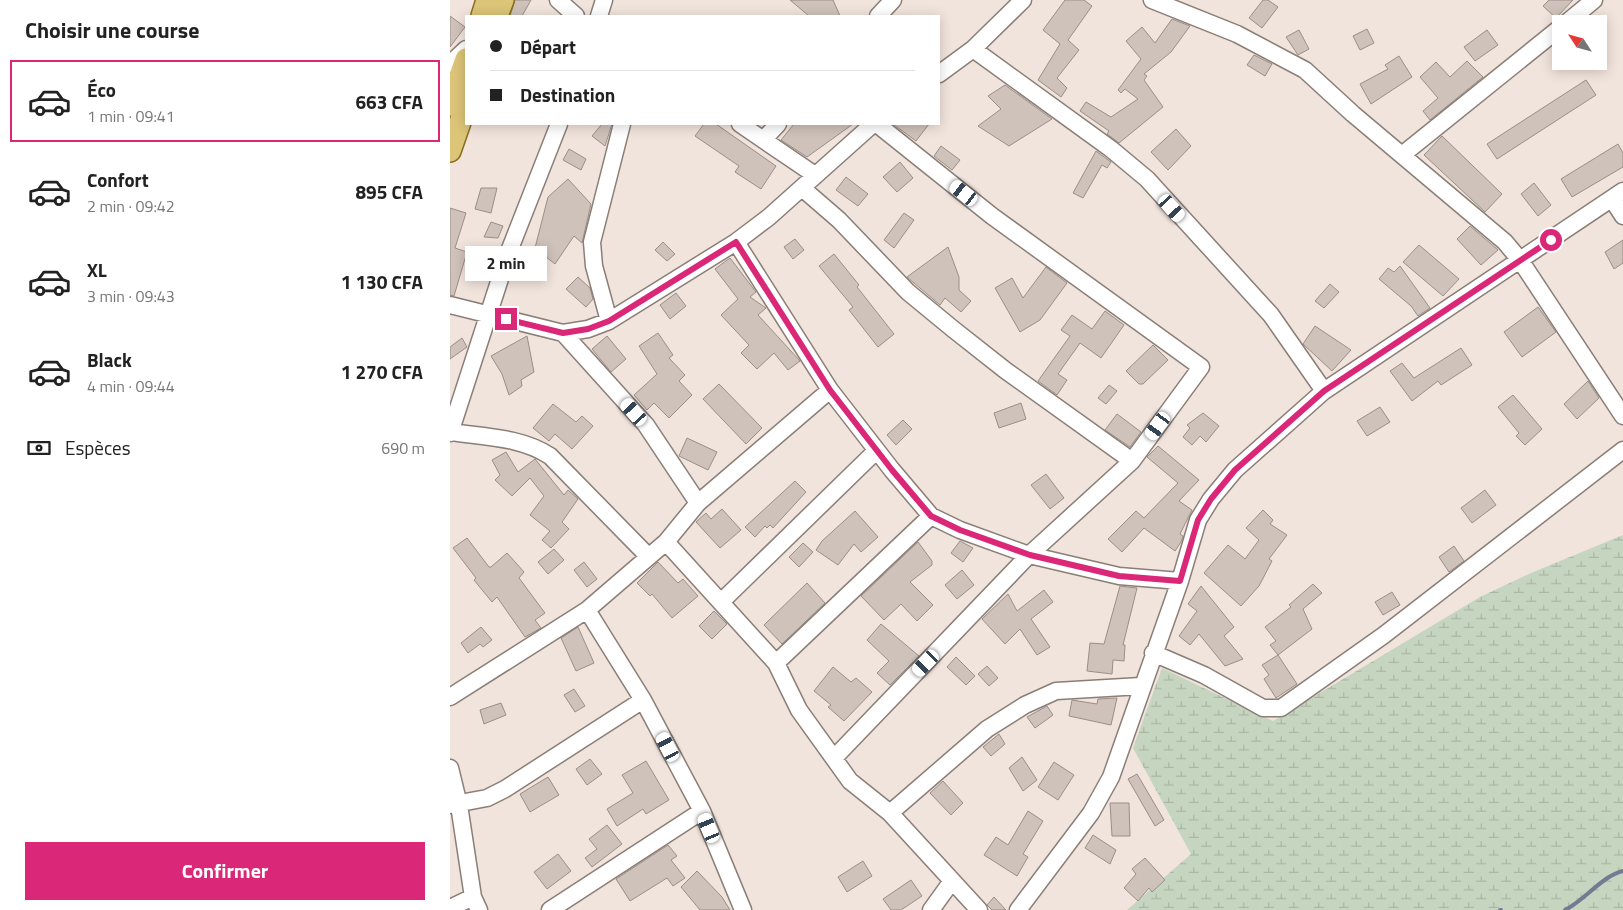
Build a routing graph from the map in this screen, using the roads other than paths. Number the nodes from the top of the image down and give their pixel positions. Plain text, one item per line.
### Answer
1 (487, 0) edge
2 (503, 0) edge
3 (558, 0) edge
4 (604, 0) edge
5 (893, 0) edge
6 (1023, 0) edge
7 (1152, 0) edge
8 (1594, 0) edge
9 (482, 15) edge
10 (497, 15) edge
11 (575, 15) edge
12 (599, 15) edge
13 (879, 15) edge
14 (1576, 15) edge
15 (1552, 33) edge
16 (973, 49) junction
17 (465, 51) edge
18 (465, 63) edge
19 (450, 64) edge
20 (940, 73) edge
21 (450, 105) edge
22 (465, 108) edge
23 (559, 125) edge
24 (622, 125) edge
25 (742, 125) edge
26 (777, 125) edge
27 (872, 125) edge
28 (878, 125) edge
29 (764, 139) junction
30 (450, 151) edge
31 (1402, 155) junction
32 (816, 175) junction
33 (802, 188) junction
34 (1618, 195) edge
35 (1623, 216) edge
36 (736, 242) junction
37 (1520, 260) junction
38 (450, 305) edge
39 (487, 314) junction
40 (609, 321) junction
41 (563, 333) junction
42 (830, 390) junction
43 (1324, 391) junction
44 (1623, 416) edge
45 (450, 433) edge
46 (1623, 450) edge
47 (876, 451) junction
48 (1132, 461) junction
49 (698, 503) junction
50 (931, 516) junction
51 (666, 542) junction
52 (1030, 555) junction
53 (648, 556) junction
54 (1180, 581) junction
55 (721, 602) junction
56 (586, 610) junction
57 (1153, 653) junction
58 (776, 663) junction
59 (1141, 686) junction
60 (450, 697) edge
61 (643, 700) junction
62 (835, 757) junction
63 (450, 768) edge
64 (455, 805) edge
65 (702, 811) junction
66 (890, 813) junction
67 (952, 881) junction
68 (476, 904) edge
69 (450, 908) edge
70 (550, 910) edge
71 (743, 910) edge
72 (931, 910) edge
73 (979, 910) edge
74 (1018, 910) edge

1 - 9 main road
2 - 10 main road
3 - 11 street
4 - 12 street
5 - 13 street
6 - 16 street
7 - 31 street
8 - 14 street
15 - 31 street
16 - 20 street
16 - 43 street
17 - 19 street
18 - 21 main road
22 - 30 main road
23 - 39 street
24 - 40 street
25 - 29 street
26 - 29 street
27 - 32 street
28 - 48 street
29 - 32 street
31 - 37 street
32 - 33 street
33 - 36 street
33 - 48 street
34 - 35 street
34 - 37 street
36 - 40 street
36 - 42 street
37 - 43 street
37 - 44 street
38 - 39 street
39 - 41 street
39 - 45 street
40 - 41 street
41 - 49 street
42 - 47 street
42 - 49 street
43 - 54 street
45 - 53 street
46 - 57 street
47 - 50 street
47 - 55 street
48 - 52 street
49 - 51 street
50 - 52 street
50 - 58 street
51 - 53 street
51 - 55 street
52 - 54 street
52 - 62 street
53 - 56 street
54 - 57 street
55 - 58 street
56 - 60 street
56 - 61 street
57 - 59 street
58 - 62 street
59 - 66 street
59 - 74 street
61 - 64 street
61 - 65 street
62 - 66 street
63 - 64 street
64 - 68 street
65 - 70 street
65 - 71 street
66 - 67 street
67 - 72 street
67 - 73 street
68 - 69 street

